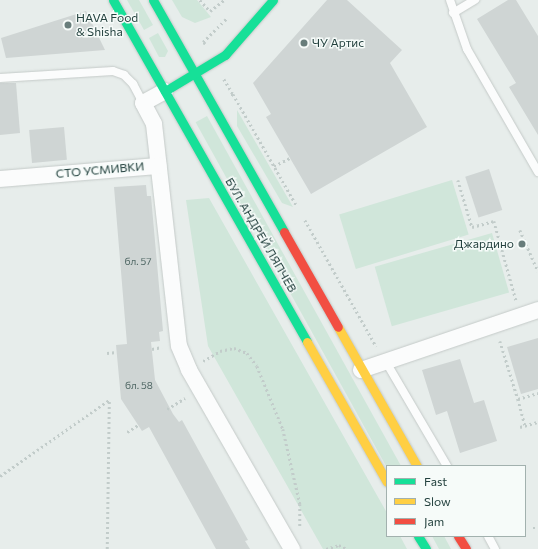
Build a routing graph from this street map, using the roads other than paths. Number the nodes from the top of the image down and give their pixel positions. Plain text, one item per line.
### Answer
1 (113, 0) edge
2 (153, 0) edge
3 (273, 0) edge
4 (450, 0) edge
5 (475, 0) edge
6 (453, 13) junction
7 (195, 74) junction
8 (0, 78) edge
9 (165, 91) junction
10 (143, 103) junction
11 (158, 166) junction
12 (538, 172) edge
13 (0, 179) edge
14 (538, 310) edge
15 (386, 362) junction
16 (362, 370) junction
17 (416, 465) edge
18 (446, 465) edge
19 (386, 480) edge
20 (419, 537) edge
21 (459, 537) edge
22 (489, 537) edge
23 (292, 549) edge
24 (426, 549) edge
25 (466, 549) edge
26 (495, 549) edge

1 - 9 main road, БУЛ. АНДРЕЙ ЛЯПЧЕВ
2 - 7 main road, БУЛ. АНДРЕЙ ЛЯПЧЕВ
3 - 7 main road
4 - 6 lane
5 - 6 lane
6 - 12 lane
7 - 9 main road
7 - 16 main road, БУЛ. АНДРЕЙ ЛЯПЧЕВ
8 - 10 lane
9 - 10 street
9 - 19 main road, БУЛ. АНДРЕЙ ЛЯПЧЕВ
10 - 11 street, СТО УСМИВКИ
11 - 13 street, СТО УСМИВКИ
11 - 23 street
14 - 15 street
15 - 16 street
15 - 18 lane
16 - 17 main road, БУЛ. АНДРЕЙ ЛЯПЧЕВ
20 - 24 main road
21 - 25 main road
22 - 26 lane

